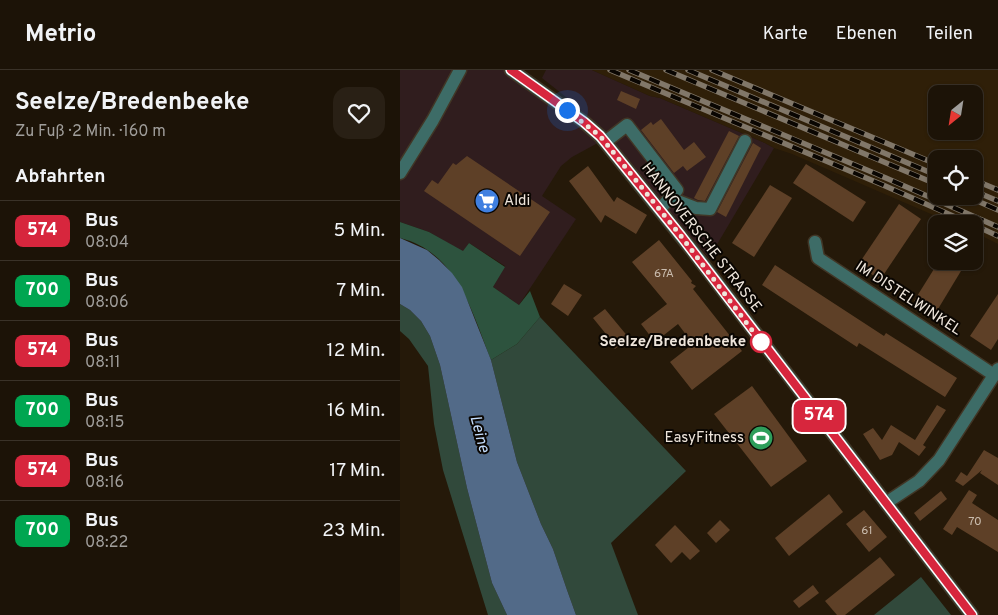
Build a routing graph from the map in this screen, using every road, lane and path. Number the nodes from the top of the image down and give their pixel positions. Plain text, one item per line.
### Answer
1 (460, 70) edge
2 (511, 70) edge
3 (745, 141) dead end
4 (605, 142) junction
5 (400, 173) edge
6 (670, 198) junction
7 (660, 209) junction
8 (815, 242) dead end
9 (996, 372) edge
10 (886, 504) junction
11 (972, 615) edge

1 - 5 street
2 - 4 street, HANNOVERSCHE STRASSE
3 - 6 street
4 - 6 street
4 - 7 street, HANNOVERSCHE STRASSE
6 - 7 street
7 - 10 street, HANNOVERSCHE STRASSE
8 - 9 street, IM DISTELWINKEL
9 - 10 street
10 - 11 street, HANNOVERSCHE STRASSE

